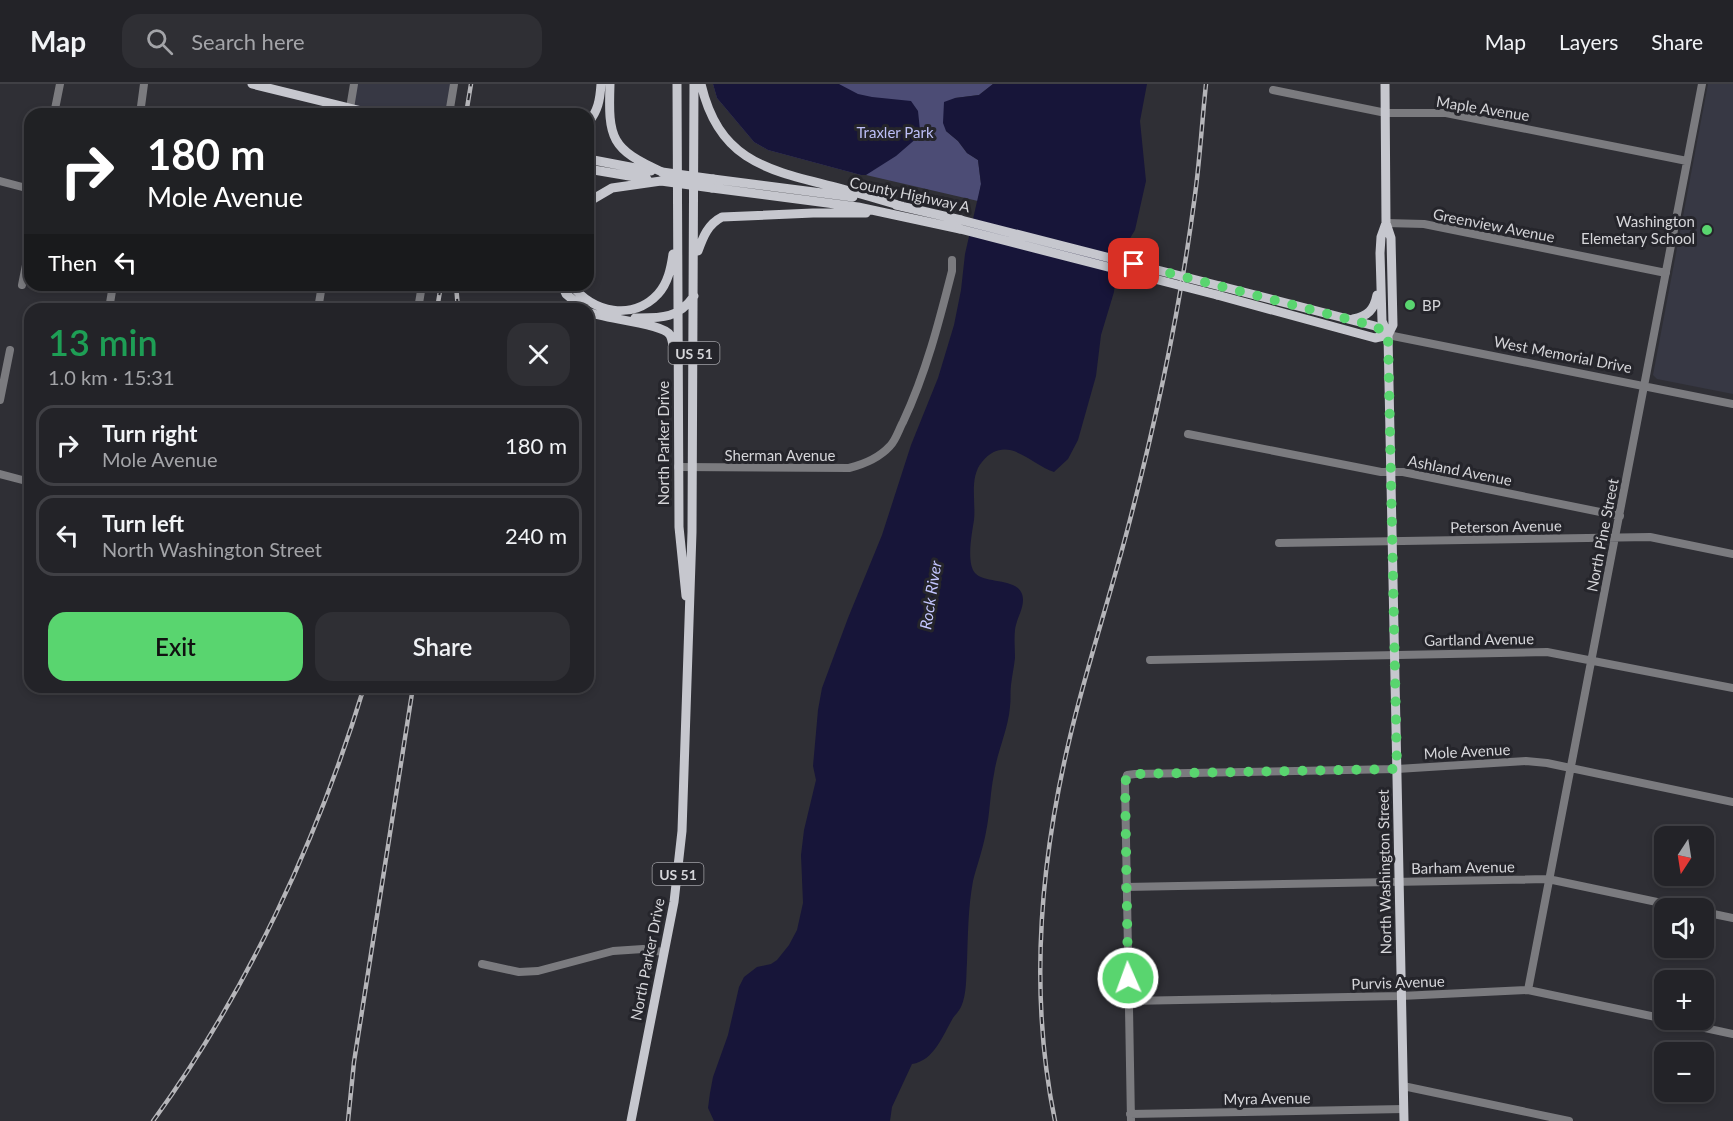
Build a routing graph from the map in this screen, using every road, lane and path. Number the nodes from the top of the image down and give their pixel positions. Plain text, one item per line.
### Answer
1 (60, 84) edge
2 (144, 84) edge
3 (252, 84) edge
4 (354, 84) edge
5 (454, 84) edge
6 (601, 84) edge
7 (610, 84) edge
8 (677, 84) edge
9 (694, 84) edge
10 (701, 84) edge
11 (1385, 84) edge
12 (1702, 84) edge
13 (1273, 90) dead end
14 (55, 108) edge
15 (141, 108) edge
16 (338, 108) edge
17 (350, 108) edge
18 (450, 108) edge
19 (1386, 113) junction
20 (594, 116) edge
21 (594, 160) edge
22 (1687, 161) junction
23 (594, 170) edge
24 (662, 177) junction
25 (0, 181) edge
26 (712, 183) junction
27 (24, 187) edge
28 (594, 198) edge
29 (902, 206) junction
30 (677, 216) junction
31 (909, 217) junction
32 (1386, 223) junction
33 (960, 224) junction
34 (952, 260) dead end
35 (695, 262) junction
36 (1380, 269) junction
37 (1666, 273) junction
38 (24, 275) edge
39 (22, 285) dead end
40 (565, 291) edge
41 (578, 291) edge
42 (1219, 291) junction
43 (694, 296) junction
44 (577, 303) edge
45 (590, 303) edge
46 (594, 305) edge
47 (679, 313) junction
48 (594, 314) edge
49 (615, 319) junction
50 (1349, 319) junction
51 (1388, 335) junction
52 (10, 350) dead end
53 (678, 386) junction
54 (1645, 386) junction
55 (0, 400) edge
56 (1733, 404) edge
57 (1188, 434) dead end
58 (678, 467) junction
59 (693, 468) junction
60 (1391, 472) junction
61 (0, 474) edge
62 (24, 480) edge
63 (1620, 516) junction
64 (1615, 537) junction
65 (1393, 541) junction
66 (1279, 543) dead end
67 (1733, 554) edge
68 (689, 622) junction
69 (1395, 654) junction
70 (1150, 660) dead end
71 (1591, 661) junction
72 (1733, 688) edge
73 (1571, 768) junction
74 (1397, 769) junction
75 (1733, 802) edge
76 (1548, 879) junction
77 (1399, 882) junction
78 (1125, 887) junction
79 (1654, 901) edge
80 (1714, 914) edge
81 (1733, 918) edge
82 (663, 952) junction
83 (482, 964) dead end
84 (1528, 990) junction
85 (1401, 996) junction
86 (1128, 1001) junction
87 (1654, 1017) edge
88 (1714, 1030) edge
89 (1733, 1034) edge
90 (1403, 1086) junction
91 (1404, 1109) junction
92 (1130, 1118) edge
93 (631, 1121) edge
94 (1404, 1121) edge
95 (1569, 1121) edge

1 - 14 street
2 - 15 street
3 - 16 main road
4 - 17 street
5 - 18 street
6 - 20 main road
7 - 24 main road
8 - 30 main road, North Parker Drive / US 51
9 - 35 main road, North Parker Drive / US 51
10 - 29 main road
11 - 19 main road, North Washington Street
12 - 22 street, North Pine Street
13 - 19 street, Maple Avenue
19 - 22 street, Maple Avenue
19 - 32 main road, North Washington Street
21 - 24 main road, County Highway A
22 - 37 street, North Pine Street
23 - 24 main road, County Highway A
24 - 26 main road, County Highway A, bridge
24 - 28 main road
25 - 27 street
26 - 29 main road, County Highway A
26 - 31 main road, County Highway A
29 - 33 main road, County Highway A
30 - 46 main road
30 - 47 main road, North Parker Drive / US 51
31 - 33 main road, County Highway A
31 - 35 main road
32 - 36 main road, North Washington Street
32 - 37 street, Greenview Avenue
32 - 51 main road, North Washington Street
33 - 42 main road, County Highway A, bridge
34 - 59 street, Sherman Avenue
35 - 43 main road, North Parker Drive / US 51
36 - 50 main road
36 - 51 main road, North Washington Street
37 - 54 street, North Pine Street
38 - 39 street
40 - 44 main road
41 - 45 main road
42 - 50 main road, West Memorial Drive
42 - 51 main road, West Memorial Drive
43 - 47 main road
43 - 59 main road, North Parker Drive / US 51
47 - 49 main road
47 - 53 main road, North Parker Drive / US 51
48 - 49 main road
49 - 53 main road
50 - 51 main road, West Memorial Drive
51 - 54 street, West Memorial Drive
51 - 60 main road, North Washington Street
52 - 55 street
53 - 58 main road, North Parker Drive / US 51
54 - 56 street, West Memorial Drive
54 - 63 street, North Pine Street
57 - 60 street, Ashland Avenue
58 - 59 street, Sherman Avenue
58 - 68 main road, North Parker Drive / US 51
59 - 68 main road, North Parker Drive / US 51
60 - 63 street, Ashland Avenue
60 - 65 main road, North Washington Street
61 - 62 street
63 - 64 street, North Pine Street
64 - 65 street, Peterson Avenue
64 - 67 street, Peterson Avenue
64 - 71 street, North Pine Street
65 - 66 street, Peterson Avenue
65 - 69 main road, North Washington Street
68 - 82 main road, North Parker Drive / US 51
69 - 70 street, Gartland Avenue
69 - 71 street, Gartland Avenue
69 - 74 main road, North Washington Street
71 - 72 street, Gartland Avenue
71 - 73 street, North Pine Street
73 - 74 street, Mole Avenue
73 - 75 street, Mole Avenue
73 - 76 street, North Pine Street
74 - 77 main road, North Washington Street
74 - 78 street, Mole Avenue
76 - 77 street, Barham Avenue
76 - 79 street, Barham Avenue
76 - 84 street, North Pine Street
77 - 78 street, Barham Avenue
77 - 85 main road, North Washington Street
78 - 86 street
80 - 81 street
82 - 83 street
82 - 93 main road, North Parker Drive / US 51
84 - 85 street, Purvis Avenue
84 - 87 street, Purvis Avenue
85 - 86 street, Purvis Avenue
85 - 90 main road, North Washington Street
86 - 92 street
88 - 89 street, Purvis Avenue
90 - 91 main road, North Washington Street
90 - 95 street
91 - 92 street, Myra Avenue
91 - 94 main road, North Washington Street

